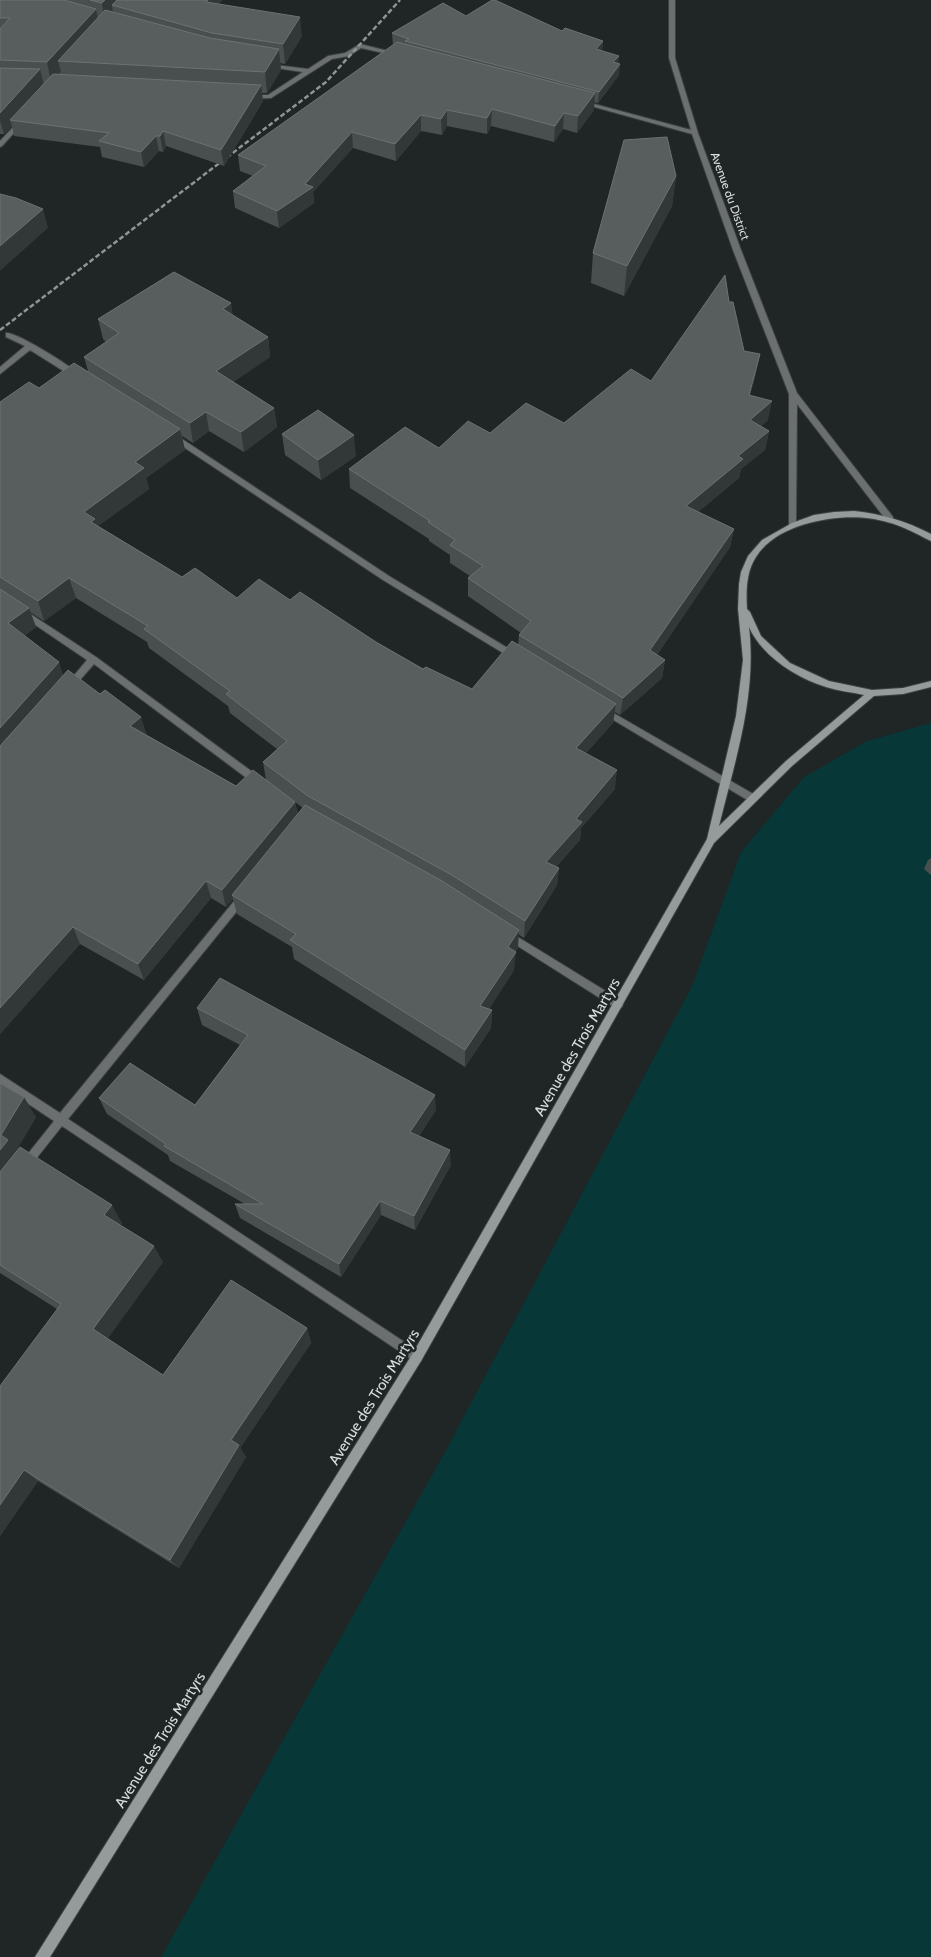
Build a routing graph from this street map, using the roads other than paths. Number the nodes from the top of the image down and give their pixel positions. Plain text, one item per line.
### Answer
1 (672, 0) edge
2 (404, 56) edge
3 (260, 63) edge
4 (308, 71) junction
5 (242, 96) edge
6 (572, 100) edge
7 (27, 115) edge
8 (695, 133) junction
9 (0, 145) edge
10 (9, 334) dead end
11 (30, 346) junction
12 (0, 371) edge
13 (80, 378) edge
14 (793, 394) junction
15 (163, 430) edge
16 (890, 519) junction
17 (792, 525) junction
18 (931, 538) edge
19 (0, 597) edge
20 (743, 606) junction
21 (93, 659) junction
22 (528, 665) edge
23 (931, 684) edge
24 (872, 693) junction
25 (62, 694) edge
26 (595, 706) edge
27 (725, 781) junction
28 (268, 789) edge
29 (752, 798) junction
30 (711, 840) junction
31 (251, 888) edge
32 (504, 932) edge
33 (618, 1004) junction
34 (0, 1079) edge
35 (61, 1119) junction
36 (18, 1172) edge
37 (418, 1357) junction
38 (42, 1957) edge

1 - 8 street, Avenue du District
2 - 4 street
3 - 4 street
4 - 5 street
6 - 8 street
7 - 9 street
8 - 14 street, Avenue du District
10 - 11 street
11 - 12 street
11 - 13 street
14 - 16 street, Avenue du District
14 - 17 street, Avenue du District
15 - 22 street
16 - 17 main road, Avenue des Trois Martyrs
16 - 18 main road, Avenue des Trois Martyrs
17 - 20 main road, Avenue des Trois Martyrs
19 - 21 street
20 - 24 main road
20 - 27 main road, Avenue des Trois Martyrs
21 - 25 street
21 - 28 street
23 - 24 main road
24 - 29 main road, Avenue des Trois Martyrs
26 - 27 street
27 - 29 street
27 - 30 main road, Avenue des Trois Martyrs
29 - 30 main road, Avenue des Trois Martyrs
30 - 33 main road, Avenue des Trois Martyrs
31 - 35 street
32 - 33 street
33 - 37 main road, Avenue des Trois Martyrs
34 - 35 street
35 - 36 street
35 - 37 street
37 - 38 main road, Avenue des Trois Martyrs

